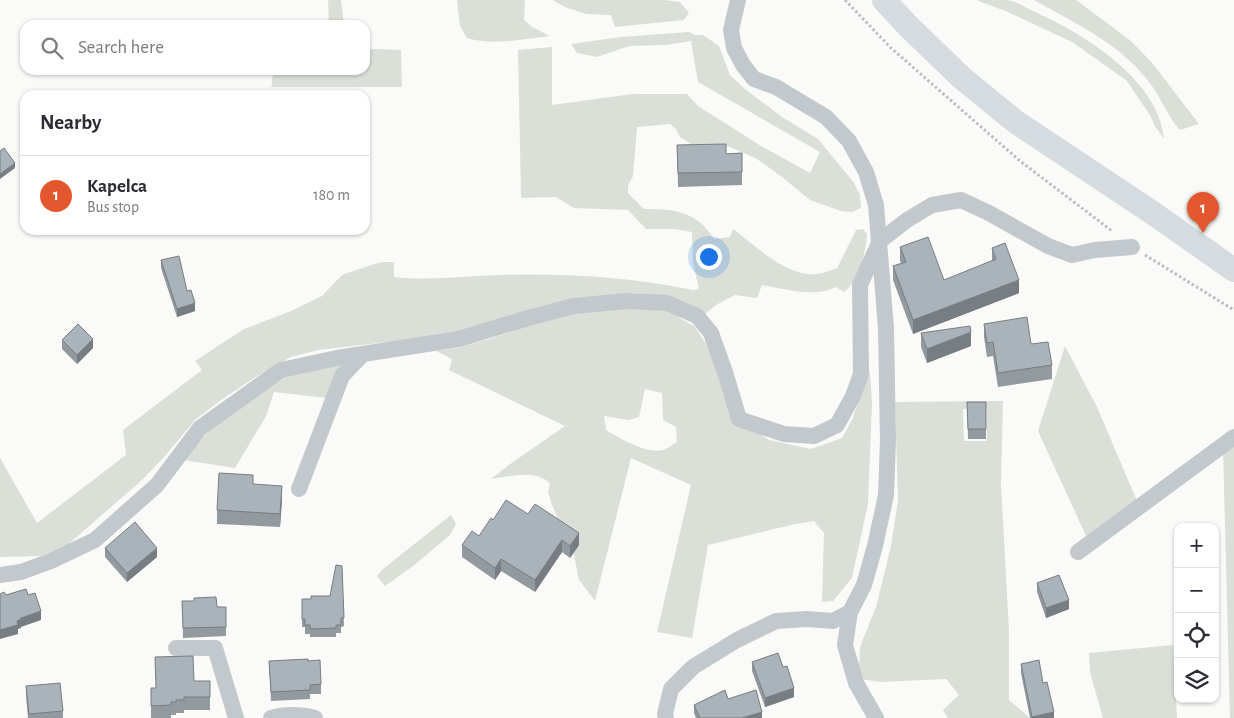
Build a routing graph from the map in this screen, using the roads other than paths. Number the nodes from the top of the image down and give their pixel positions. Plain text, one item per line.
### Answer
1 (738, 0) edge
2 (884, 0) edge
3 (880, 241) junction
4 (1132, 247) road end
5 (1234, 270) edge
6 (363, 354) junction
7 (1234, 437) edge
8 (299, 489) dead end
9 (1078, 552) dead end
10 (0, 574) edge
11 (850, 612) junction
12 (176, 648) dead end
13 (236, 718) edge
14 (271, 718) edge
15 (315, 718) edge
16 (666, 718) edge
17 (876, 718) edge

1 - 3 street
2 - 5 street
3 - 4 street
3 - 6 street
3 - 11 street
6 - 8 street
6 - 10 street
7 - 9 street
11 - 16 street
11 - 17 street
12 - 13 street
14 - 15 street

